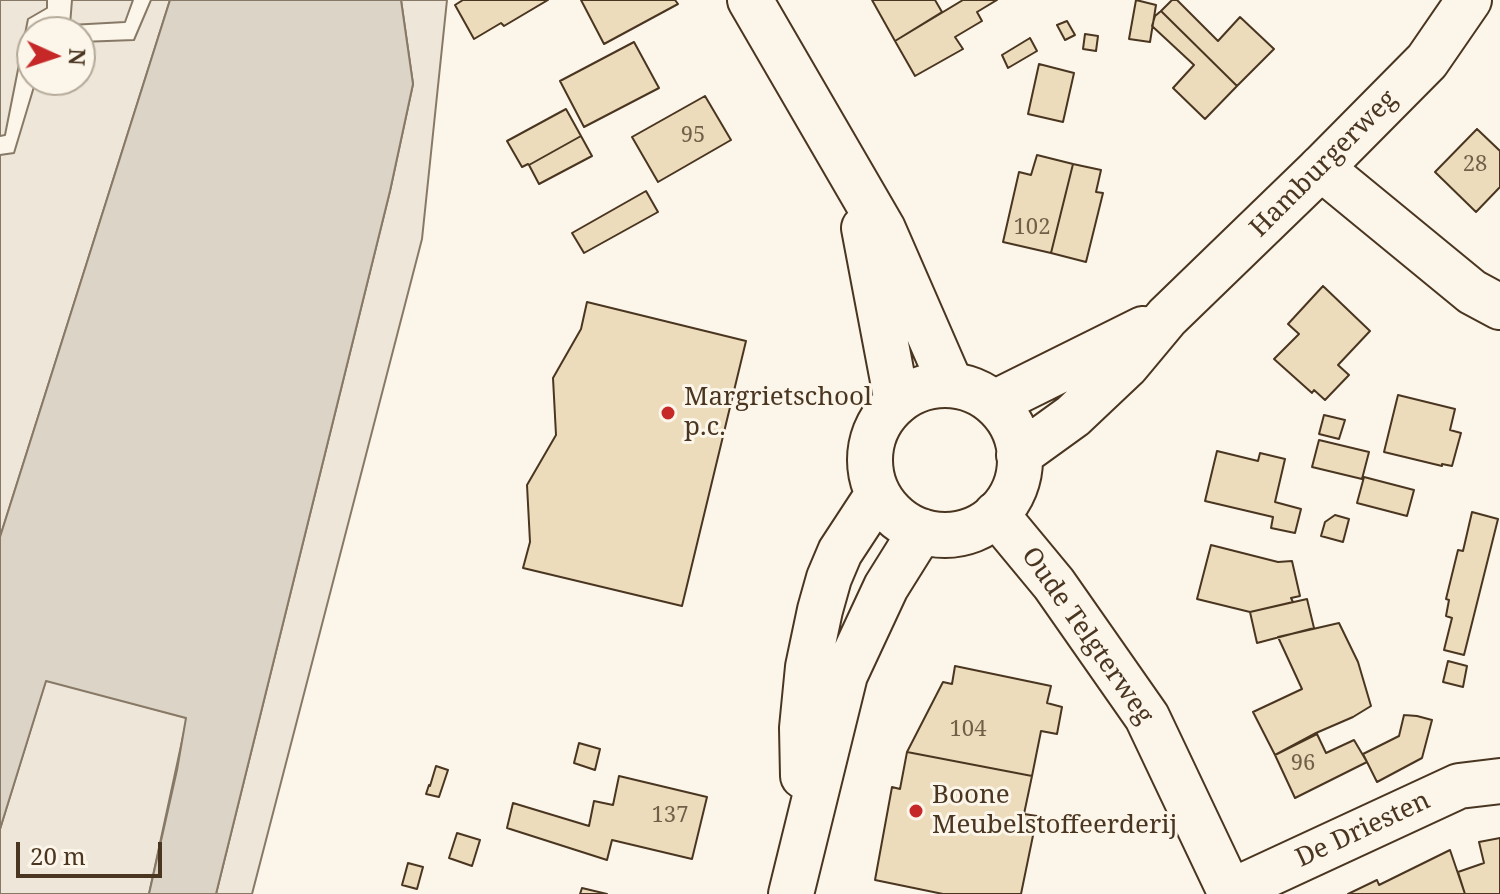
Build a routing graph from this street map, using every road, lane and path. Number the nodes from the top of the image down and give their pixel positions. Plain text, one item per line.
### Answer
1 (750, 0) edge
2 (1469, 0) edge
3 (847, 168) junction
4 (1321, 168) junction
5 (1500, 307) edge
6 (1167, 317) junction
7 (951, 385) junction
8 (897, 402) junction
9 (994, 403) junction
10 (1019, 455) junction
11 (878, 494) junction
12 (996, 514) junction
13 (921, 531) junction
14 (1500, 781) edge
15 (804, 835) junction
16 (1231, 893) edge
17 (791, 894) edge

1 - 3 street
2 - 4 street, Hamburgerweg
3 - 7 street
3 - 8 street
4 - 5 street
4 - 6 street, Hamburgerweg
6 - 9 street, Hamburgerweg
6 - 10 street, Hamburgerweg
7 - 8 street
7 - 9 street
8 - 11 street
9 - 10 street
10 - 12 street
11 - 13 street
11 - 15 street
12 - 13 street
12 - 16 street, Oude Telgterweg
13 - 15 street
14 - 16 street, De Driesten
15 - 17 street

